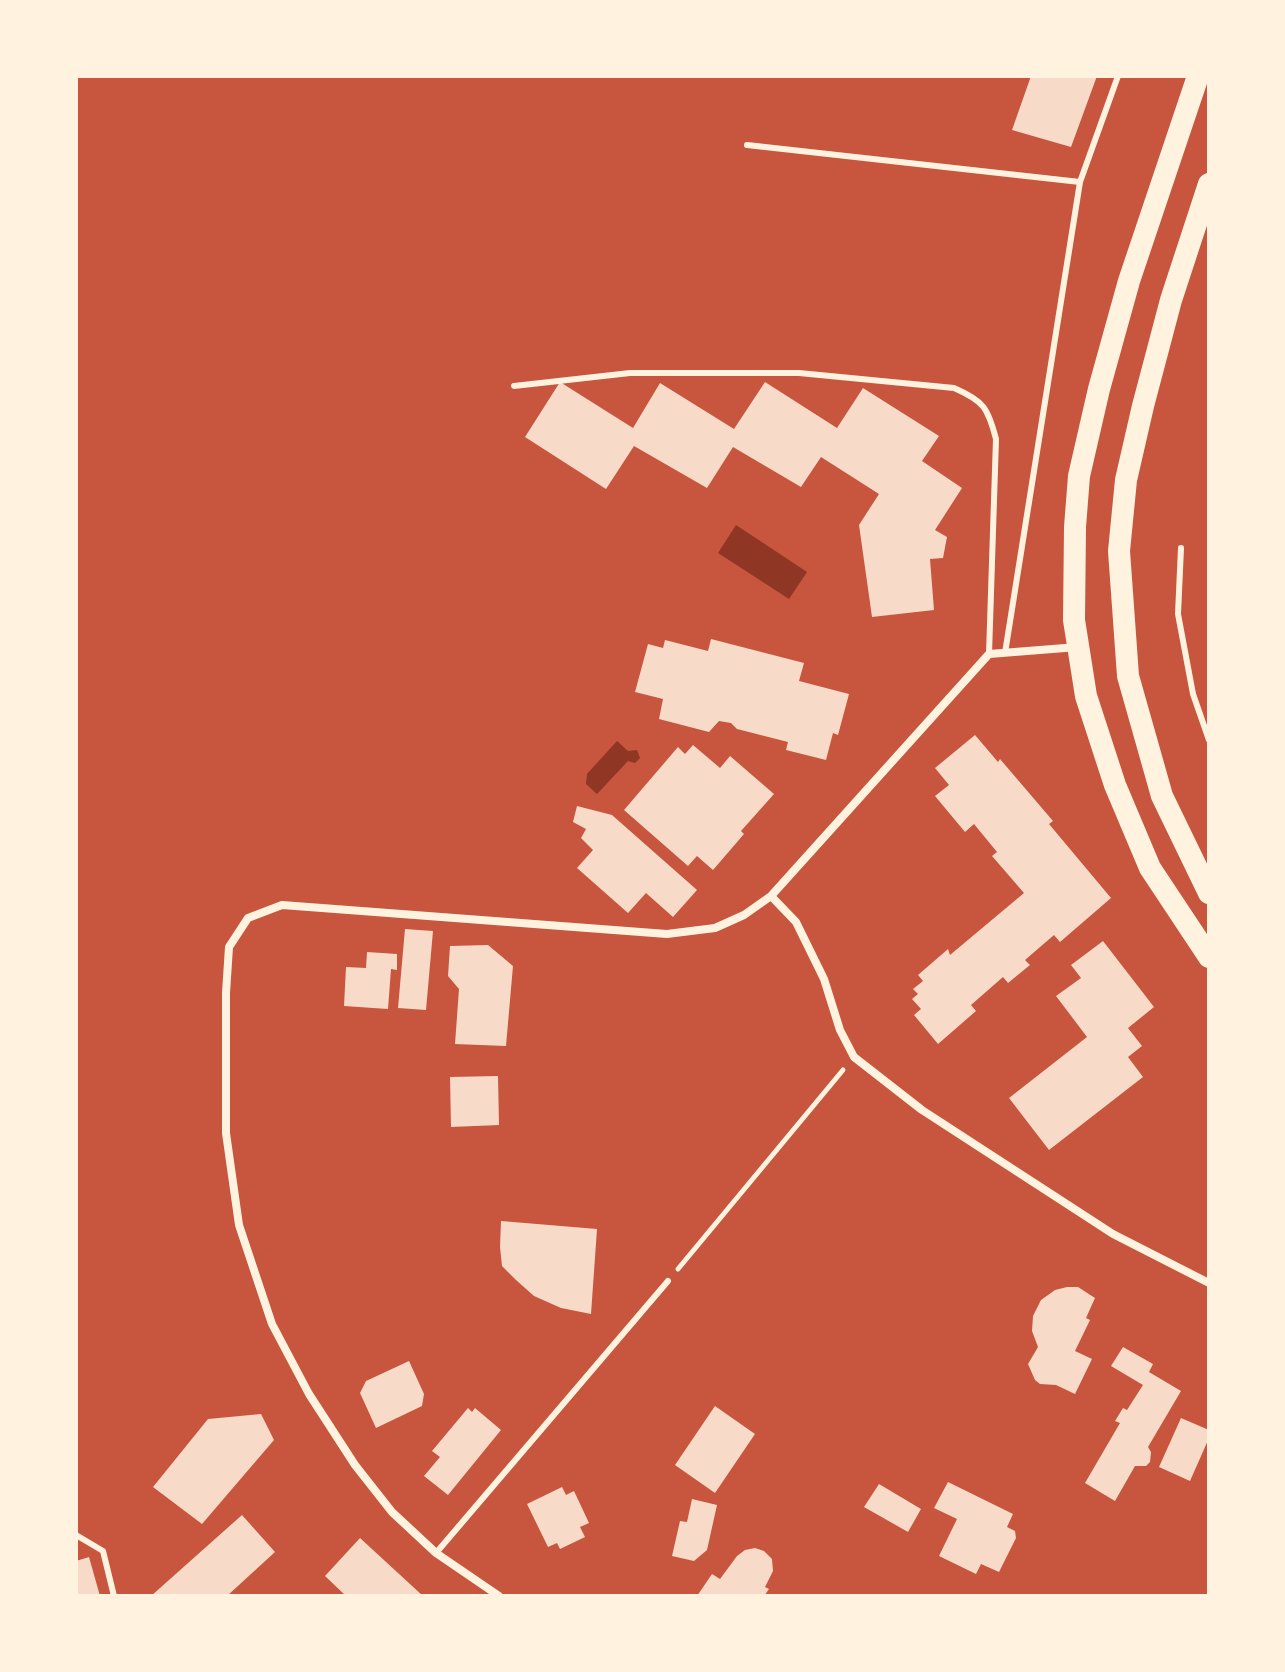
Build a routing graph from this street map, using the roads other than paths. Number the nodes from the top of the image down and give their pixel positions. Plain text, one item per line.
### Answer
1 (1118, 76) edge
2 (1198, 76) edge
3 (747, 145) dead end
4 (1080, 182) junction
5 (1209, 184) edge
6 (514, 386) dead end
7 (1181, 548) dead end
8 (1079, 647) junction
9 (1005, 653) junction
10 (989, 654) junction
11 (1209, 740) edge
12 (1209, 893) edge
13 (771, 896) junction
14 (1209, 957) edge
15 (668, 1281) road end
16 (1209, 1283) edge
17 (76, 1535) edge
18 (436, 1553) junction
19 (114, 1596) edge
20 (499, 1596) edge

1 - 4 lane
2 - 8 highway
3 - 4 lane
4 - 9 lane
5 - 12 highway
6 - 10 lane
7 - 11 lane
8 - 9 street
8 - 14 highway
9 - 10 street
10 - 13 street
13 - 16 street
13 - 18 street
15 - 18 lane
17 - 19 lane
18 - 20 street

